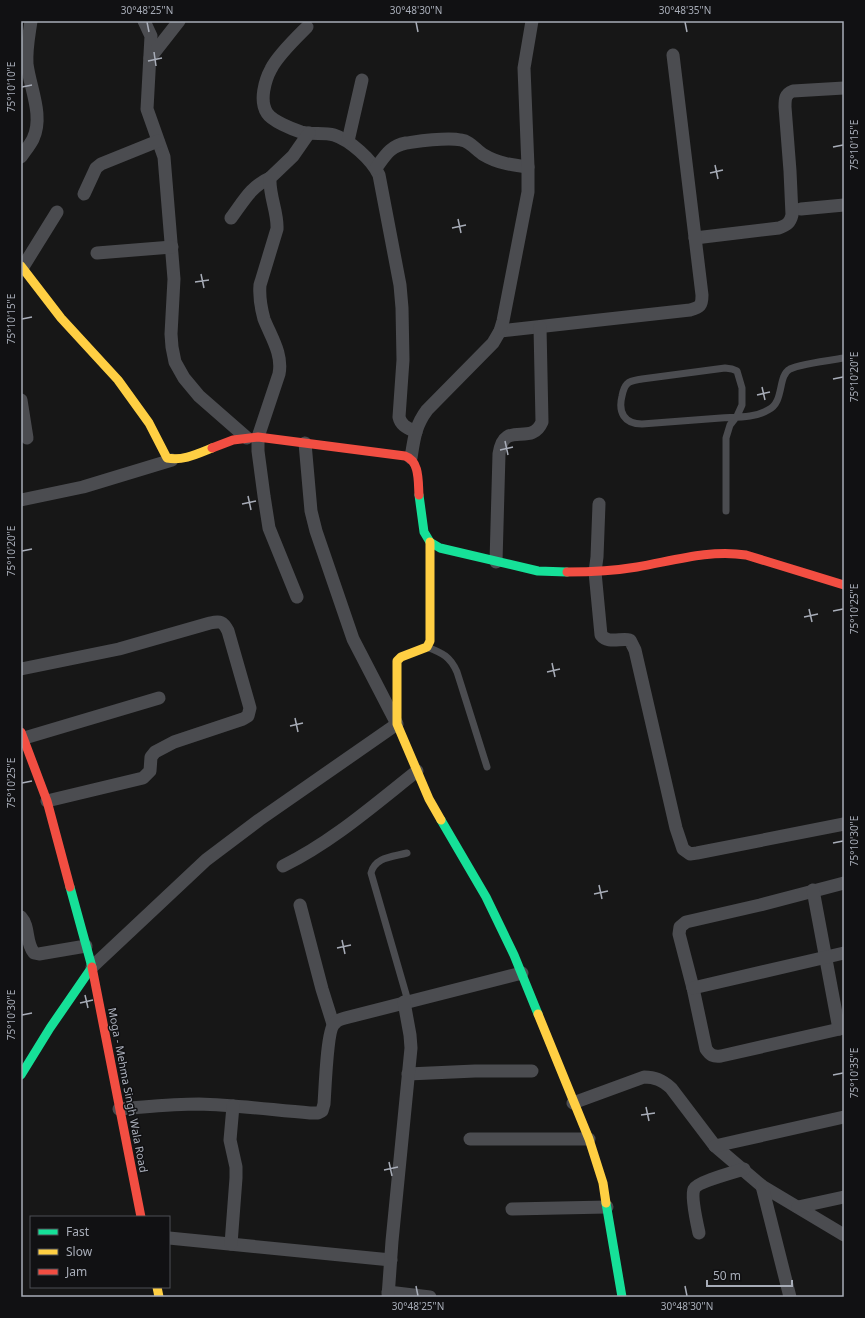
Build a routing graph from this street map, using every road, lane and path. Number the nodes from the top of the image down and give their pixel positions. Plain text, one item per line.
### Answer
1 (31, 21) edge
2 (144, 21) edge
3 (179, 21) edge
4 (532, 21) edge
5 (307, 27) dead end
6 (673, 55) dead end
7 (150, 58) junction
8 (362, 80) dead end
9 (844, 88) edge
10 (309, 132) junction
11 (158, 141) junction
12 (348, 141) junction
13 (21, 157) edge
14 (528, 167) junction
15 (376, 168) junction
16 (270, 178) junction
17 (84, 194) dead end
18 (844, 205) edge
19 (801, 209) dead end
20 (57, 212) dead end
21 (231, 218) dead end
22 (695, 238) junction
23 (172, 247) junction
24 (97, 253) dead end
25 (21, 268) edge
26 (540, 327) junction
27 (500, 331) junction
28 (844, 358) edge
29 (21, 400) edge
30 (737, 416) junction
31 (416, 432) junction
32 (252, 437) junction
33 (27, 438) dead end
34 (306, 444) junction
35 (411, 458) junction
36 (172, 460) junction
37 (21, 500) edge
38 (599, 504) dead end
39 (726, 511) dead end
40 (430, 542) junction
41 (496, 562) junction
42 (595, 572) junction
43 (844, 585) edge
44 (297, 597) dead end
45 (426, 647) junction
46 (21, 669) edge
47 (159, 698) dead end
48 (397, 724) junction
49 (22, 736) edge
50 (487, 767) dead end
51 (417, 771) junction
52 (47, 802) junction
53 (844, 824) edge
54 (406, 853) dead end
55 (283, 866) dead end
56 (844, 883) edge
57 (813, 890) junction
58 (300, 905) dead end
59 (21, 917) edge
60 (86, 946) junction
61 (844, 953) edge
62 (826, 957) junction
63 (92, 967) junction
64 (522, 973) junction
65 (693, 988) junction
66 (406, 1002) junction
67 (333, 1024) junction
68 (842, 1029) edge
69 (532, 1071) dead end
70 (408, 1074) junction
71 (21, 1075) edge
72 (573, 1103) junction
73 (233, 1106) junction
74 (119, 1109) junction
75 (844, 1117) edge
76 (470, 1139) dead end
77 (589, 1139) junction
78 (715, 1146) junction
79 (744, 1169) junction
80 (762, 1186) junction
81 (844, 1197) edge
82 (607, 1207) junction
83 (798, 1207) junction
84 (512, 1209) dead end
85 (141, 1216) edge
86 (699, 1233) dead end
87 (844, 1235) edge
88 (170, 1238) edge
89 (231, 1244) junction
90 (391, 1260) junction
91 (388, 1294) edge
92 (430, 1297) edge
93 (622, 1297) edge
94 (790, 1297) edge

1 - 13 street
2 - 7 street
3 - 7 street
4 - 14 street
5 - 10 street
6 - 22 street
7 - 11 street
8 - 12 street
9 - 22 street
10 - 12 street
10 - 16 street
11 - 17 street
11 - 23 street
12 - 15 street
14 - 15 street
14 - 27 street
15 - 31 street
16 - 21 street
16 - 32 street
18 - 19 street
20 - 25 street
22 - 26 street
23 - 24 street
23 - 32 street
25 - 36 street
26 - 27 street
26 - 41 street
27 - 31 street
28 - 30 lane
29 - 33 street
30 - 30 lane
30 - 39 lane
31 - 35 street
32 - 34 street
32 - 36 street
32 - 44 street
34 - 35 street
34 - 48 street
35 - 40 street
36 - 37 street
38 - 42 street
40 - 41 street
40 - 45 street
41 - 42 street
42 - 43 street
42 - 53 street
45 - 48 street
45 - 50 lane
46 - 52 street
47 - 49 street
48 - 51 street
48 - 63 street
49 - 52 street, Moga - Mehma Singh Wala Road
51 - 55 street
51 - 64 street
52 - 60 street, Moga - Mehma Singh Wala Road
54 - 66 lane
56 - 57 street
57 - 62 street
57 - 65 street
58 - 67 street
59 - 60 street
60 - 63 street, Moga - Mehma Singh Wala Road
61 - 62 street
62 - 65 street
62 - 68 street
63 - 71 street
63 - 74 street, Moga - Mehma Singh Wala Road
64 - 66 street
64 - 72 street
65 - 68 street
66 - 67 street
66 - 70 street
67 - 73 street
69 - 70 street
70 - 90 street
72 - 77 street
72 - 78 street
73 - 74 street
73 - 89 street
74 - 85 street, Moga - Mehma Singh Wala Road
75 - 78 street
76 - 77 street
77 - 82 street
78 - 79 street
79 - 80 street
79 - 86 street
80 - 83 street
80 - 94 street
81 - 83 street
82 - 84 street
82 - 93 street
83 - 87 street
88 - 89 street
89 - 90 street
90 - 91 street
91 - 92 street

